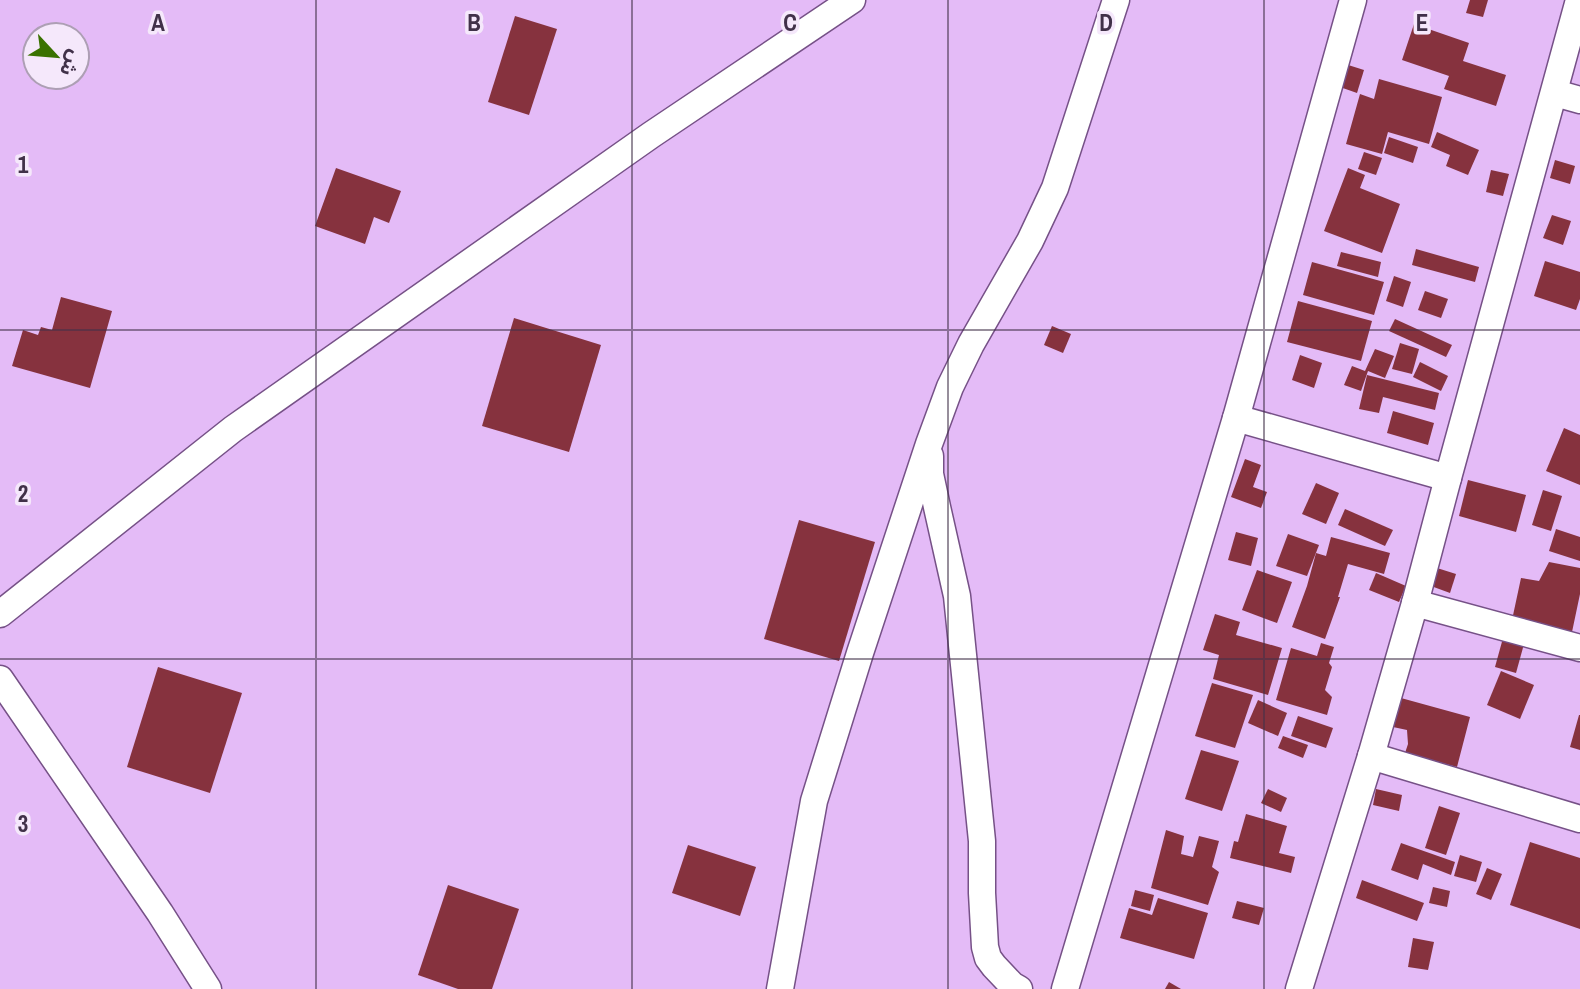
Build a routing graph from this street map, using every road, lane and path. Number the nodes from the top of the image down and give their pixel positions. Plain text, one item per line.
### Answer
1 (852, 0) edge
2 (1116, 0) edge
3 (1353, 0) edge
4 (1580, 0) edge
5 (1568, 96) edge
6 (1236, 418) junction
7 (929, 444) junction
8 (1448, 478) junction
9 (1416, 603) junction
10 (0, 614) edge
11 (1580, 648) edge
12 (0, 678) edge
13 (1371, 756) junction
14 (1580, 819) edge
15 (208, 989) edge
16 (780, 989) edge
17 (1019, 989) edge
18 (1065, 989) edge
19 (1299, 989) edge

1 - 10 street
2 - 7 street
3 - 6 street
4 - 5 street
5 - 8 street
6 - 8 street
6 - 18 street
7 - 16 street
7 - 17 street
8 - 9 street
9 - 11 street
9 - 13 street
12 - 15 street
13 - 14 street
13 - 19 street

